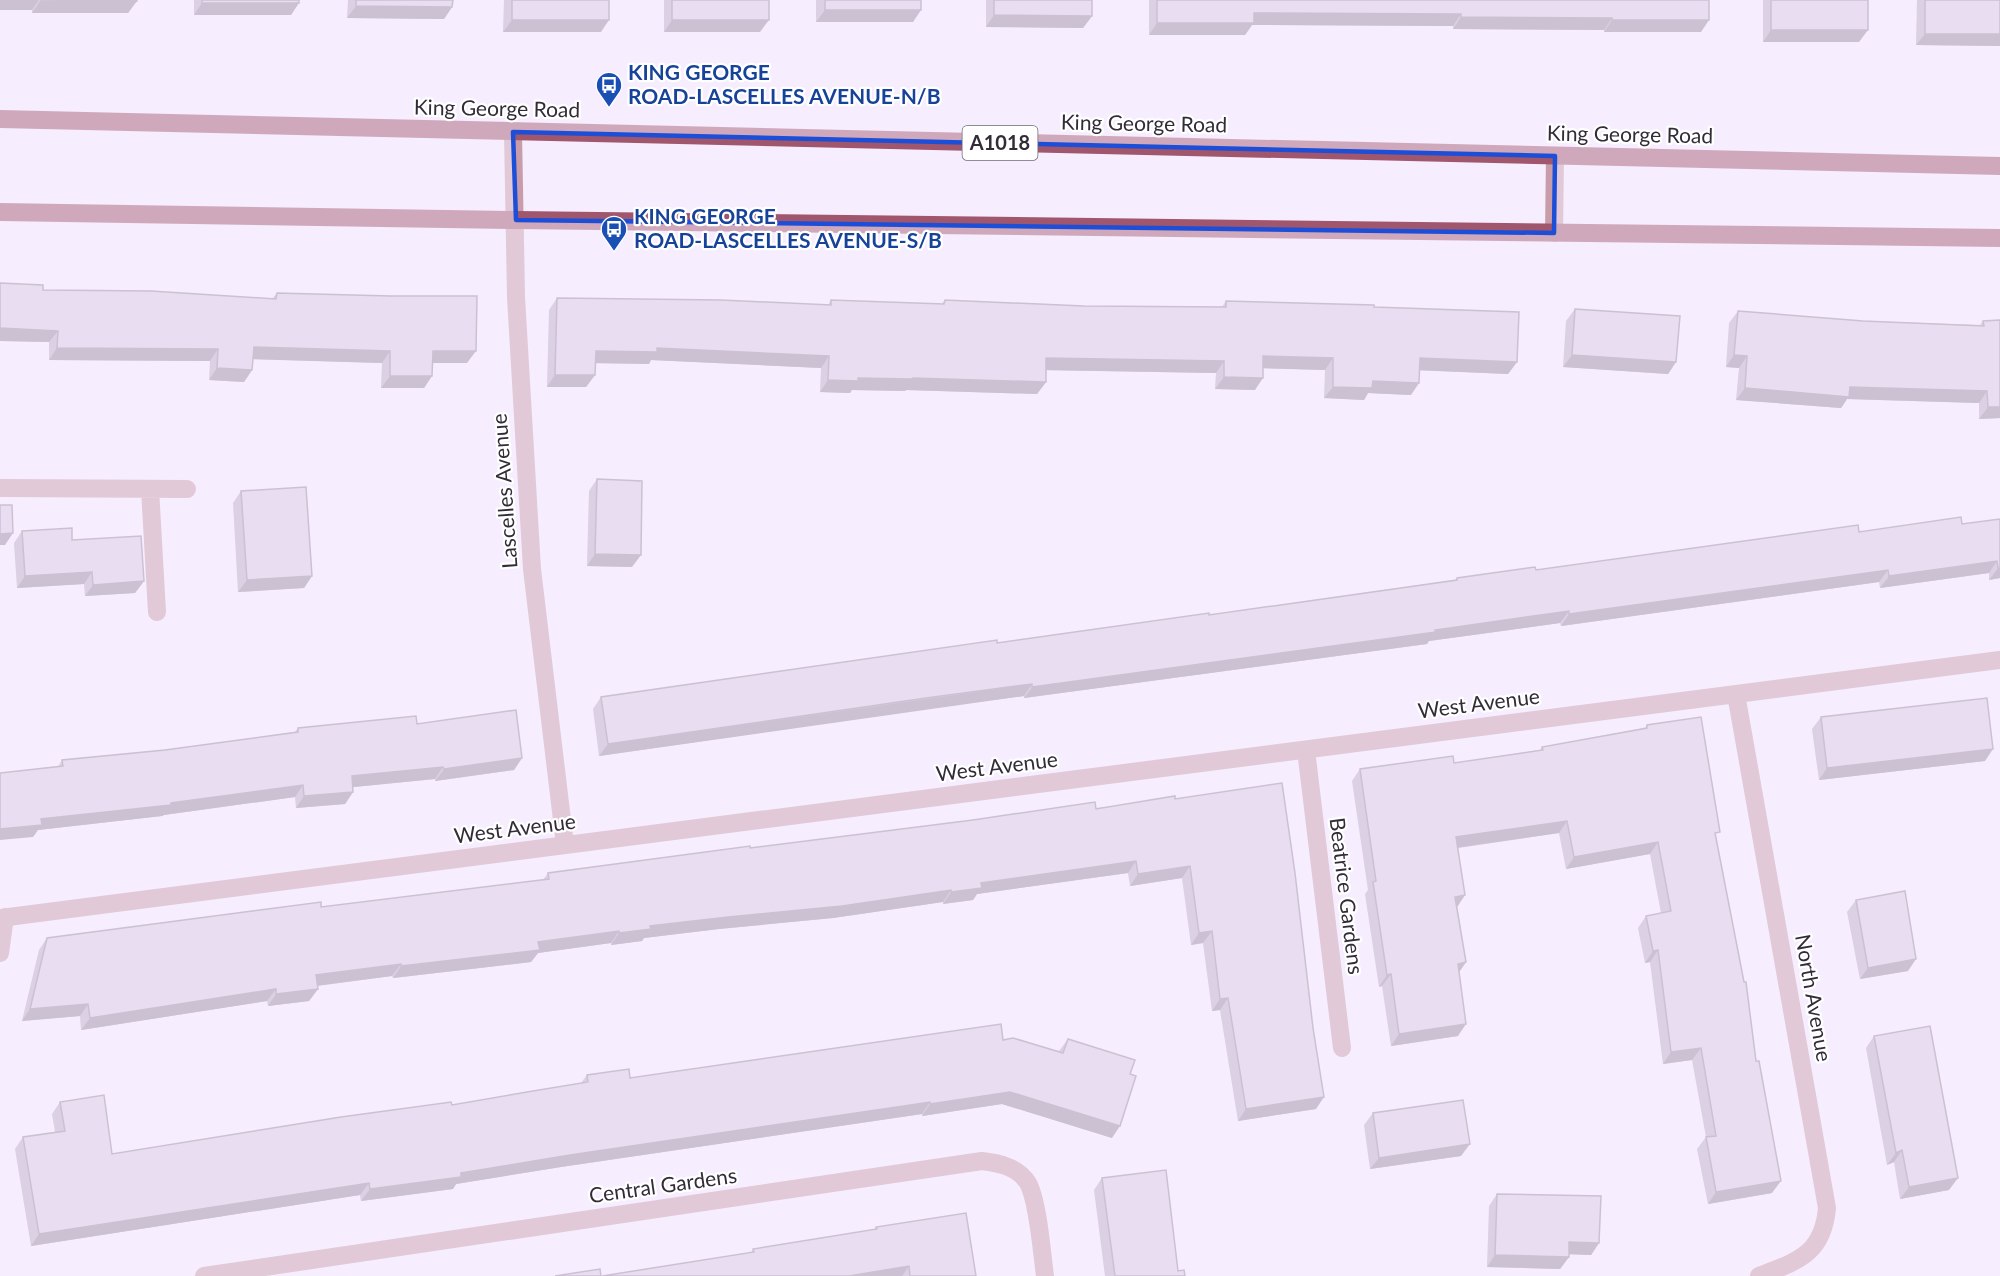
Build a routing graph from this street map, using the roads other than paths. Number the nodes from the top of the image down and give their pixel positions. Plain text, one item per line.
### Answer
1 (0, 119) edge
2 (513, 132) junction
3 (1555, 156) junction
4 (2000, 166) edge
5 (0, 212) edge
6 (516, 220) junction
7 (1554, 233) junction
8 (2000, 238) edge
9 (0, 488) edge
10 (150, 489) junction
11 (187, 489) dead end
12 (157, 612) dead end
13 (2000, 660) edge
14 (1736, 694) junction
15 (1306, 750) junction
16 (565, 845) junction
17 (3, 918) edge
18 (0, 953) edge
19 (1342, 1048) dead end
20 (204, 1276) edge
21 (1045, 1276) edge
22 (1760, 1276) edge

1 - 2 main road, King George Road / A1018
2 - 3 main road, King George Road / A1018
2 - 6 street, Lascelles Avenue
3 - 4 main road, King George Road / A1018
3 - 7 street
5 - 6 main road
6 - 7 main road
6 - 16 street, Lascelles Avenue
7 - 8 main road
9 - 10 street
10 - 11 street
10 - 12 street
13 - 14 street, West Avenue
14 - 15 street, West Avenue
14 - 22 street, North Avenue
15 - 16 street, West Avenue
15 - 19 street, Beatrice Gardens
16 - 17 street, West Avenue
17 - 18 street
20 - 21 street, Central Gardens

